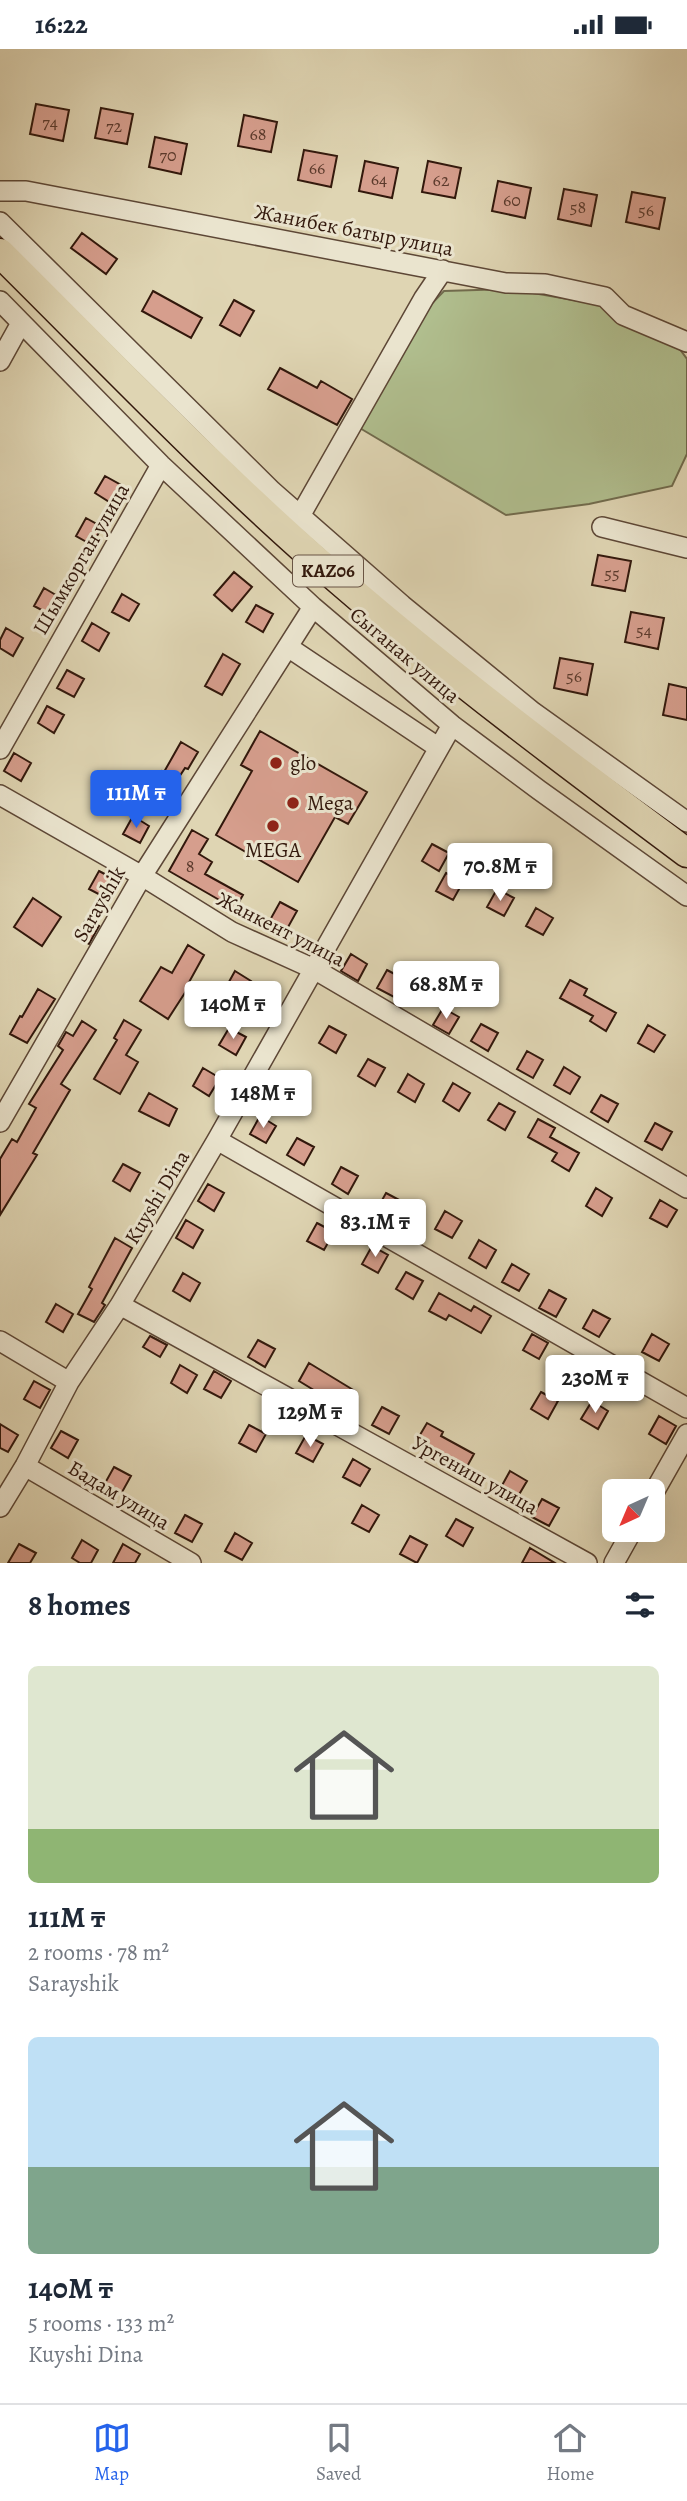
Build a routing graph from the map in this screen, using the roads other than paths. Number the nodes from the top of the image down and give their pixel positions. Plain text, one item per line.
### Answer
1 (0, 191) edge
2 (0, 222) edge
3 (0, 254) edge
4 (443, 270) junction
5 (0, 274) edge
6 (0, 301) edge
7 (22, 323) junction
8 (687, 342) edge
9 (0, 361) edge
10 (161, 465) junction
11 (300, 516) junction
12 (602, 527) dead end
13 (687, 548) edge
14 (313, 607) junction
15 (288, 647) junction
16 (452, 725) junction
17 (439, 748) junction
18 (0, 749) edge
19 (0, 795) edge
20 (687, 822) edge
21 (687, 853) edge
22 (687, 870) edge
23 (142, 876) junction
24 (687, 896) edge
25 (314, 969) junction
26 (0, 1122) edge
27 (218, 1140) junction
28 (687, 1188) edge
29 (120, 1305) junction
30 (0, 1341) edge
31 (69, 1382) junction
32 (687, 1408) edge
33 (687, 1434) edge
34 (25, 1466) junction
35 (662, 1479) edge
36 (0, 1507) edge
37 (626, 1542) edge
38 (191, 1563) edge
39 (587, 1563) edge
40 (614, 1563) edge

1 - 4 street, Жанибек батыр улица
2 - 11 street
3 - 21 highway, KАZ06
4 - 8 street, Жанибек батыр улица
4 - 11 street
5 - 22 highway, KАZ06
6 - 7 street, Сыганак улица
7 - 9 street
7 - 10 street, Сыганак улица
10 - 14 street, Сыганак улица
10 - 18 street, Шымкорган улица
11 - 20 street
12 - 13 street
14 - 15 street, Sarayshik
14 - 16 street, Сыганак улица
15 - 17 street
15 - 23 street, Sarayshik
16 - 17 street, Kuyshi Dina
16 - 24 street, Сыганак улица
17 - 25 street, Kuyshi Dina
19 - 23 street, Жанкент улица
23 - 25 street, Жанкент улица
23 - 26 street, Sarayshik
25 - 27 street, Kuyshi Dina
25 - 28 street, Жанкент улица
27 - 29 street, Kuyshi Dina
27 - 32 street
29 - 31 street, Kuyshi Dina
29 - 39 street, Ургениш улица
30 - 31 street
31 - 34 street, Kuyshi Dina
33 - 35 street
34 - 36 street, Kuyshi Dina
34 - 38 street, Бадам улица
37 - 40 street

